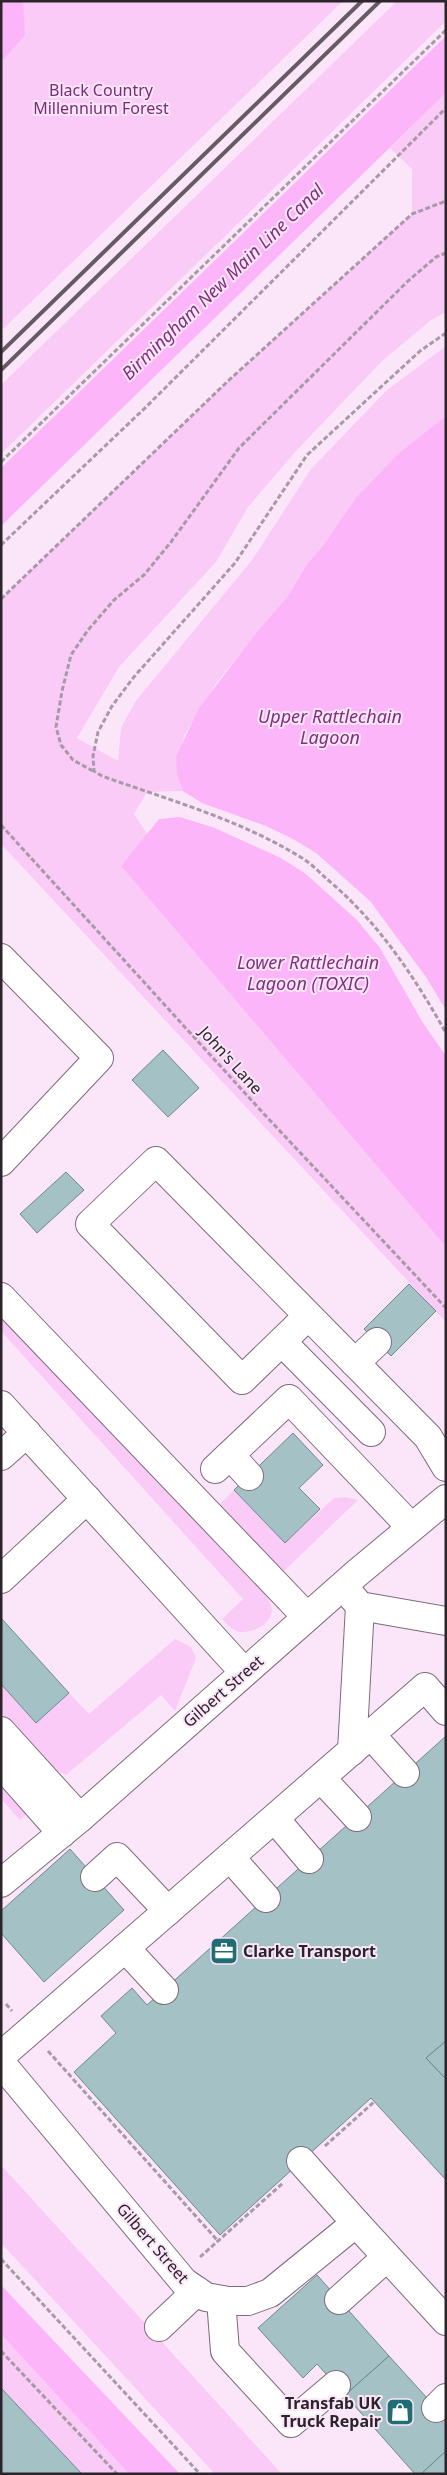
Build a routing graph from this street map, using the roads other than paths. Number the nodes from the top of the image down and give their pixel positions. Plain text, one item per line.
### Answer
1 (1, 958) edge
2 (6, 1147) edge
3 (1, 1297) edge
4 (308, 1316) junction
5 (282, 1342) junction
6 (377, 1342) dead end
7 (355, 1363) junction
8 (1, 1404) edge
9 (27, 1432) junction
10 (371, 1432) dead end
11 (1, 1456) edge
12 (446, 1467) edge
13 (249, 1476) dead end
14 (88, 1500) junction
15 (446, 1500) edge
16 (411, 1527) junction
17 (1, 1579) edge
18 (351, 1596) junction
19 (307, 1617) junction
20 (446, 1621) edge
21 (244, 1672) junction
22 (446, 1711) edge
23 (1, 1731) edge
24 (362, 1743) junction
25 (1, 1764) edge
26 (405, 1773) dead end
27 (321, 1778) junction
28 (356, 1816) dead end
29 (275, 1818) junction
30 (71, 1825) junction
31 (230, 1857) junction
32 (310, 1859) dead end
33 (95, 1877) dead end
34 (1, 1883) edge
35 (266, 1898) dead end
36 (168, 1911) junction
37 (125, 1948) junction
38 (164, 1990) dead end
39 (1, 2056) edge
40 (1, 2063) edge
41 (303, 2162) road end
42 (356, 2223) junction
43 (387, 2257) junction
44 (209, 2295) junction
45 (340, 2300) dead end
46 (446, 2321) edge
47 (159, 2327) dead end
48 (336, 2385) dead end

1 - 2 street
3 - 19 street
4 - 5 street
4 - 5 street
4 - 7 street
5 - 10 street
6 - 7 street
7 - 12 street
8 - 9 street
9 - 11 street
9 - 14 street
13 - 16 street
14 - 17 street
14 - 21 street
15 - 16 street, Gilbert Street
16 - 18 street, Gilbert Street
18 - 19 street, Gilbert Street
18 - 20 street
18 - 24 street
19 - 21 street, Gilbert Street
21 - 30 street, Gilbert Street
22 - 24 street
23 - 30 street
24 - 26 street
24 - 27 street
25 - 30 street
27 - 28 street
27 - 29 street
29 - 31 street
29 - 32 street
30 - 34 street, Gilbert Street
31 - 35 street
31 - 36 street
33 - 36 street
36 - 37 street
37 - 38 street
37 - 39 street
40 - 44 street, Gilbert Street
41 - 42 street
42 - 43 street
42 - 44 street
43 - 45 street
43 - 46 street
44 - 47 street
44 - 48 street

